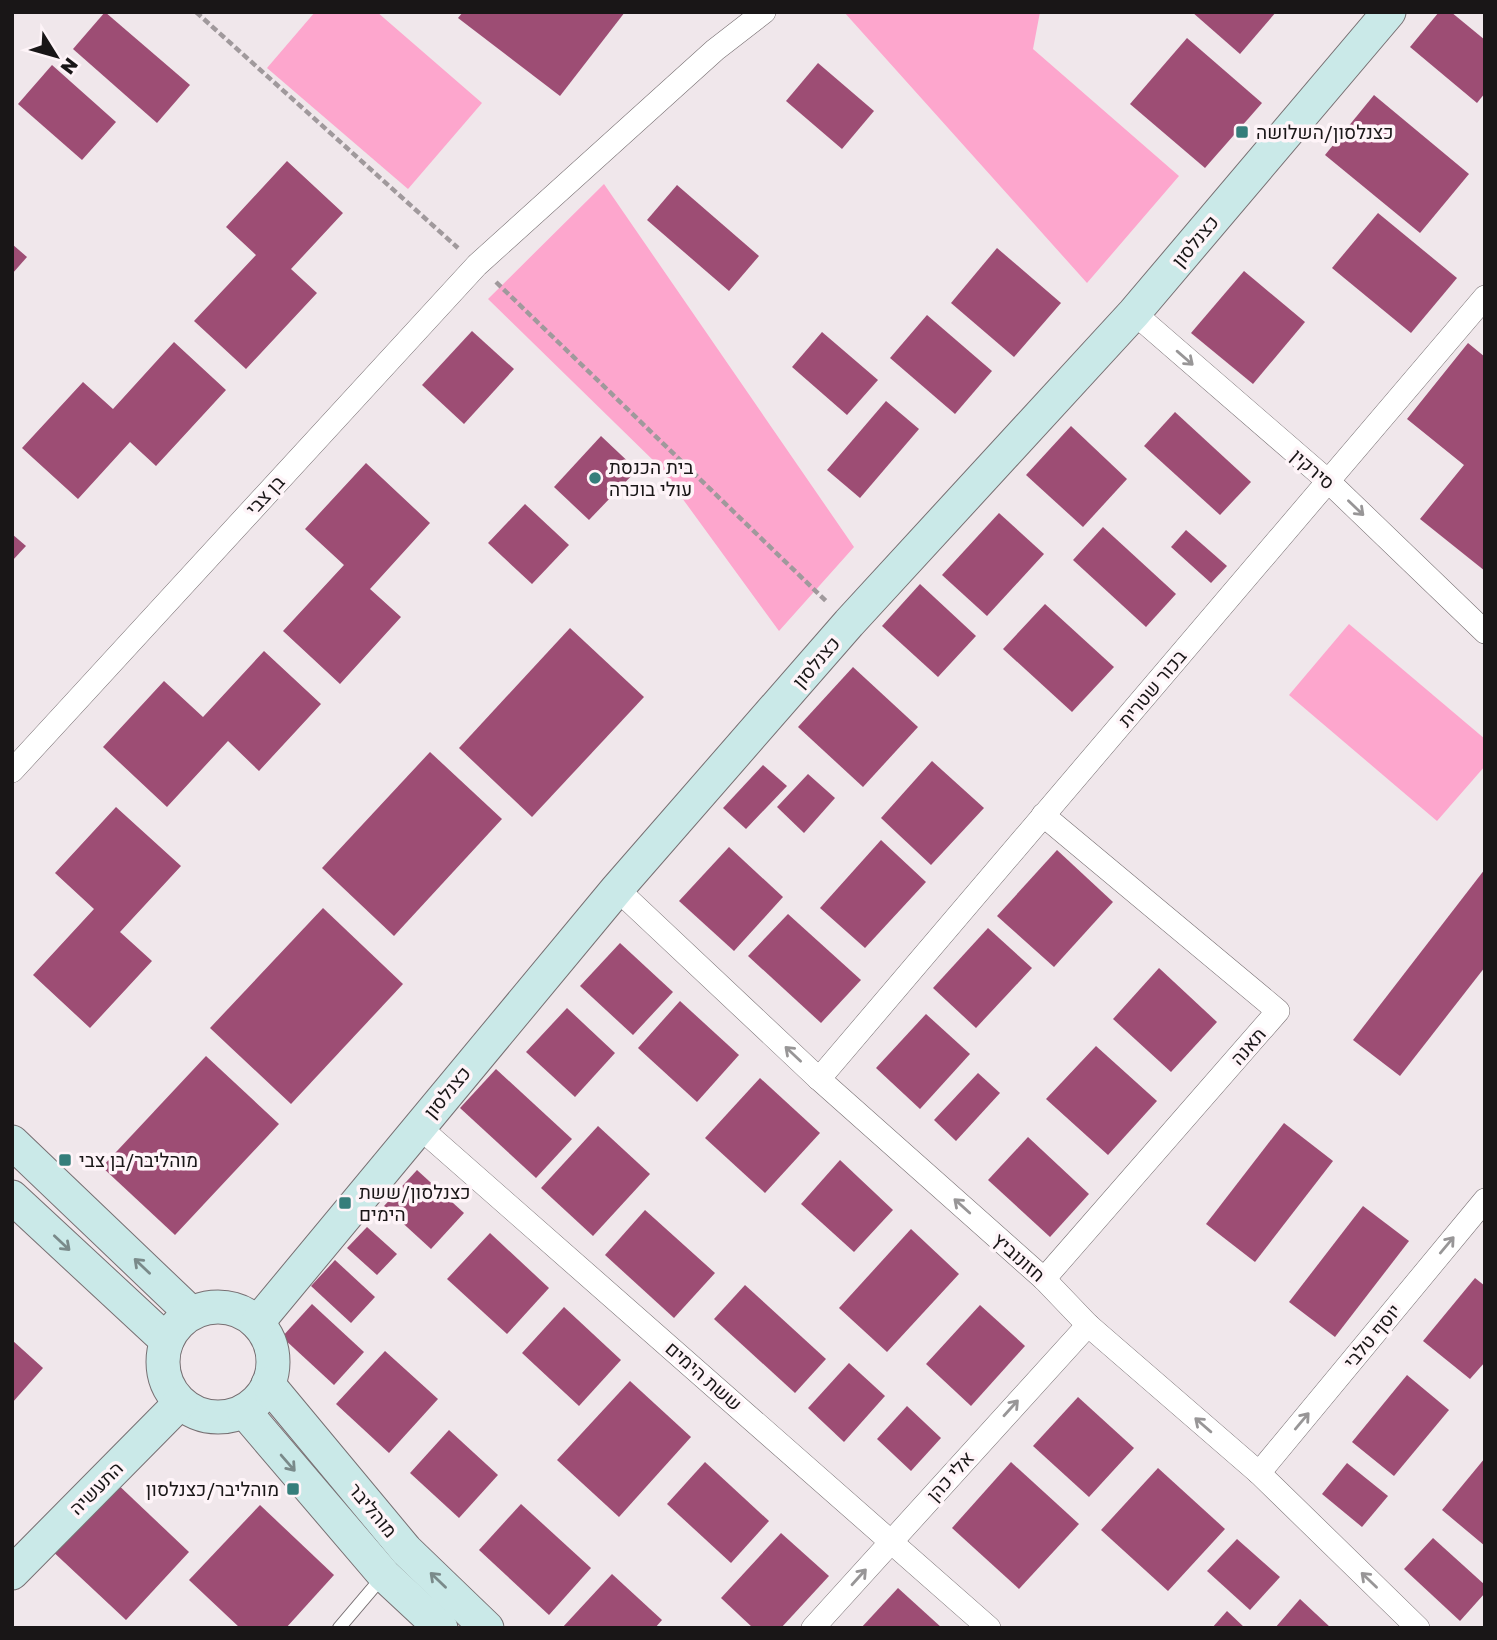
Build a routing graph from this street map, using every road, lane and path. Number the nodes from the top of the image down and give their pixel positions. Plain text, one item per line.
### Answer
1 (196, 12) edge
2 (764, 12) edge
3 (1389, 12) edge
4 (477, 265) junction
5 (1485, 297) edge
6 (1133, 313) junction
7 (1328, 481) junction
8 (849, 623) junction
9 (1485, 632) edge
10 (12, 771) edge
11 (1043, 815) junction
12 (617, 889) junction
13 (819, 1079) junction
14 (418, 1126) junction
15 (12, 1142) edge
16 (12, 1197) edge
17 (1485, 1200) edge
18 (1044, 1279) junction
19 (191, 1313) junction
20 (257, 1323) junction
21 (1088, 1325) junction
22 (167, 1341) junction
23 (268, 1384) junction
24 (180, 1403) junction
25 (244, 1411) junction
26 (1259, 1473) junction
27 (891, 1540) junction
28 (395, 1562) junction
29 (12, 1573) edge
30 (339, 1628) edge
31 (441, 1628) edge
32 (487, 1628) edge
33 (813, 1628) edge
34 (989, 1628) edge
35 (1418, 1628) edge

1 - 4 path
2 - 4 street, בן צבי
3 - 6 street, כצנלסון
4 - 8 path
4 - 10 street, בן צבי
5 - 7 street, בכור שטרית
6 -> 7 street, סירקין
6 - 8 street, כצנלסון
7 -> 9 street, סירקין
7 - 11 street, בכור שטרית
8 - 12 street, כצנלסון
11 - 13 street, בכור שטרית
11 - 18 street, תאנה
13 -> 12 street, חזונוביץ
12 - 14 street, כצנלסון
18 -> 13 street, חזונוביץ
14 - 20 street, כצנלסון
14 - 27 street, ששת הימים
19 -> 15 street
16 -> 22 street
26 -> 17 street, יוסף טלבי
18 - 21 street, חזונוביץ
19 - 20 street
19 - 22 street
20 - 23 street
26 -> 21 street, חזונוביץ
27 -> 21 street, אלי כהן
22 - 24 street
23 - 25 street
23 - 28 street, מוהליבר
24 - 25 street
24 - 29 street, התעשיה
25 -> 28 street, מוהליבר
35 -> 26 street, חזונוביץ
33 -> 27 street, אלי כהן
27 - 34 street, ששת הימים
28 - 30 lane
28 - 31 street, מוהליבר
32 -> 28 street, מוהליבר

